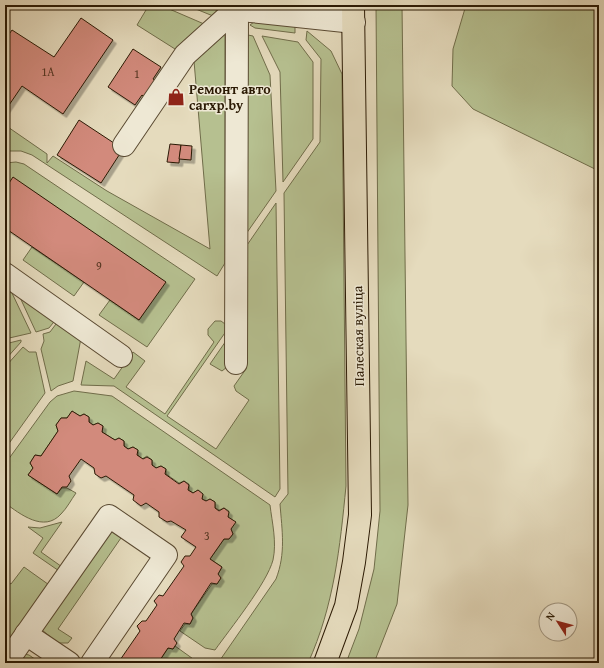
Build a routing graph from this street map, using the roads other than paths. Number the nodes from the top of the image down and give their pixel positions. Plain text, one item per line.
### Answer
1 (233, 7) edge
2 (353, 14) edge
3 (124, 146) dead end
4 (5, 274) edge
5 (121, 356) dead end
6 (236, 364) dead end
7 (26, 634) junction
8 (6, 663) edge
9 (69, 663) edge
10 (92, 663) edge
11 (325, 663) edge

1 - 2 street
1 - 3 street
1 - 6 street
2 - 11 main road, Палеская вуліца
4 - 5 street
7 - 8 street
7 - 9 street
7 - 10 street

